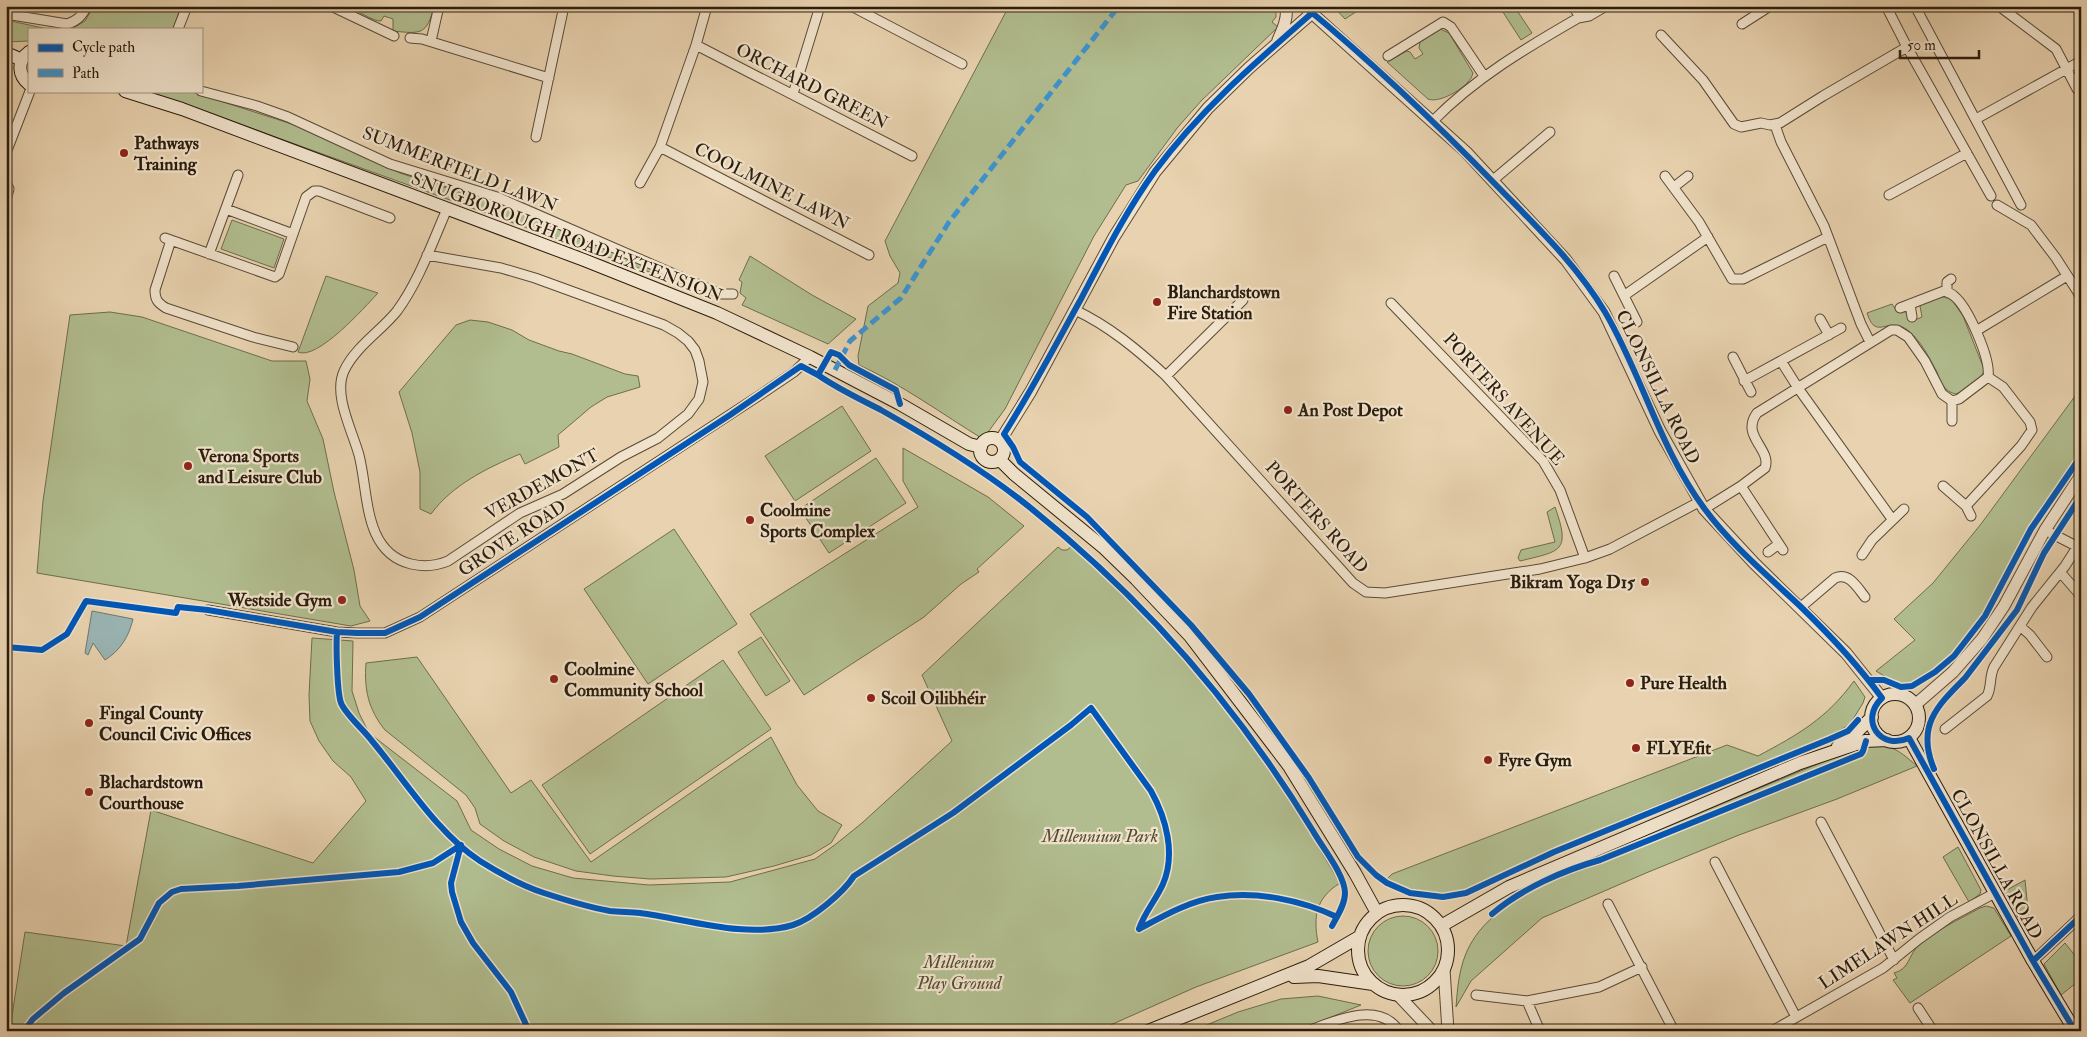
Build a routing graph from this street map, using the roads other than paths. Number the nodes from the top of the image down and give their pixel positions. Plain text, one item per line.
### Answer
1 (87, 6) edge
2 (187, 6) edge
3 (331, 6) edge
4 (439, 6) edge
5 (564, 6) edge
6 (707, 6) edge
7 (820, 6) edge
8 (850, 6) edge
9 (1286, 6) edge
10 (1573, 6) edge
11 (1606, 6) edge
12 (1886, 6) edge
13 (1915, 6) edge
14 (1999, 6) edge
15 (1769, 7) edge
16 (1312, 8) edge
17 (6, 14) edge
18 (1580, 17) junction
19 (1742, 24) dead end
20 (178, 28) edge
21 (1661, 35) dead end
22 (394, 36) dead end
23 (410, 38) dead end
24 (431, 42) junction
25 (1276, 44) junction
26 (696, 45) junction
27 (1907, 47) junction
28 (6, 53) edge
29 (25, 56) edge
30 (1388, 56) dead end
31 (2081, 61) edge
32 (962, 64) dead end
33 (2067, 68) junction
34 (1484, 76) junction
35 (549, 78) junction
36 (28, 83) edge
37 (2077, 89) dead end
38 (202, 90) edge
39 (30, 92) edge
40 (128, 92) edge
41 (793, 94) junction
42 (1976, 119) junction
43 (1433, 121) junction
44 (1775, 125) junction
45 (1550, 132) dead end
46 (536, 137) dead end
47 (660, 146) junction
48 (6, 153) edge
49 (1967, 153) junction
50 (912, 156) dead end
51 (238, 175) dead end
52 (1665, 176) dead end
53 (1688, 176) dead end
54 (1492, 180) junction
55 (6, 182) edge
56 (640, 183) dead end
57 (1674, 187) junction
58 (1889, 195) dead end
59 (1991, 196) dead end
60 (6, 200) edge
61 (1996, 205) dead end
62 (2021, 205) dead end
63 (226, 209) junction
64 (447, 209) junction
65 (390, 218) dead end
66 (293, 234) junction
67 (1708, 236) junction
68 (1828, 238) junction
69 (209, 254) junction
70 (427, 255) junction
71 (869, 255) dead end
72 (1614, 276) dead end
73 (2067, 276) junction
74 (1951, 279) dead end
75 (1947, 292) junction
76 (733, 294) dead end
77 (1625, 295) junction
78 (2081, 297) edge
79 (1243, 300) dead end
80 (1391, 303) dead end
81 (1910, 304) junction
82 (1900, 308) dead end
83 (1075, 310) junction
84 (1912, 317) dead end
85 (1820, 319) dead end
86 (1638, 322) dead end
87 (1841, 328) dead end
88 (1976, 331) junction
89 (1829, 335) junction
90 (1870, 342) junction
91 (293, 347) dead end
92 (810, 357) junction
93 (1733, 357) dead end
94 (1781, 361) junction
95 (1166, 376) junction
96 (1988, 377) junction
97 (1744, 381) junction
98 (1798, 388) junction
99 (1750, 392) dead end
100 (1952, 401) junction
101 (1952, 421) dead end
102 (1000, 441) junction
103 (981, 447) junction
104 (1000, 460) junction
105 (2081, 475) edge
106 (1741, 486) junction
107 (1943, 486) dead end
108 (1702, 505) junction
109 (1966, 506) junction
110 (1904, 509) dead end
111 (1971, 516) dead end
112 (1892, 519) junction
113 (2045, 530) junction
114 (2079, 544) edge
115 (1768, 552) dead end
116 (1862, 555) dead end
117 (1585, 558) junction
118 (2060, 572) junction
119 (2081, 596) edge
120 (1866, 597) dead end
121 (1801, 607) junction
122 (208, 610) dead end
123 (2021, 627) junction
124 (2047, 657) dead end
125 (1882, 698) junction
126 (1915, 705) junction
127 (1872, 717) junction
128 (1945, 729) dead end
129 (1909, 738) junction
130 (1887, 740) junction
131 (1823, 754) junction
132 (1822, 822) dead end
133 (1715, 862) dead end
134 (1995, 893) junction
135 (1608, 904) dead end
136 (1377, 913) junction
137 (2081, 916) edge
138 (1442, 926) junction
139 (1359, 937) junction
140 (1894, 960) junction
141 (2033, 960) junction
142 (1642, 967) junction
143 (1444, 968) junction
144 (1281, 978) junction
145 (1373, 984) junction
146 (1398, 995) junction
147 (1476, 995) dead end
148 (1527, 1001) junction
149 (1918, 1008) dead end
150 (1796, 1017) junction
151 (1148, 1031) edge
152 (1308, 1031) edge
153 (1399, 1031) edge
154 (1432, 1031) edge
155 (1448, 1031) edge
156 (1540, 1031) edge
157 (1674, 1031) edge
158 (1772, 1031) edge
159 (1933, 1031) edge
160 (2074, 1031) edge

1 - 17 street
2 - 20 street
3 - 22 street
4 - 24 street
5 - 35 street
6 - 26 street
7 - 41 street
8 - 32 street
9 - 25 street
10 - 18 street
11 - 18 street
12 - 27 street
13 - 42 street
14 - 33 street
15 - 19 street
16 - 25 street
16 - 43 street, CLONSILLA ROAD
18 - 34 street
21 - 44 street
23 - 24 street
24 - 35 street
25 - 83 street
26 - 41 street, ORCHARD GREEN
26 - 47 street
27 - 44 street
27 - 49 street
28 - 29 main road
29 - 36 main road
30 - 34 street
31 - 33 street
33 - 37 street
33 - 42 street
34 - 43 street
35 - 46 street
38 - 76 street, SUMMERFIELD LAWN
39 - 48 street
40 - 64 main road, SNUGBOROUGH ROAD EXTENSION
41 - 50 street, ORCHARD GREEN
42 - 62 street
43 - 54 street, CLONSILLA ROAD
44 - 68 street
45 - 54 street
47 - 56 street
47 - 71 street, COOLMINE LAWN
49 - 58 street
49 - 59 street
51 - 63 street
52 - 57 street
53 - 57 street
54 - 108 street, CLONSILLA ROAD
55 - 60 street
57 - 67 street
61 - 73 street
63 - 66 street
63 - 69 street
64 - 70 street, VERDEMONT
64 - 92 main road, SNUGBOROUGH ROAD EXTENSION
65 - 66 street
66 - 69 street
67 - 68 street
67 - 77 street
68 - 90 street
69 - 91 street
70 - 70 street, VERDEMONT
72 - 77 street
73 - 78 street
73 - 88 street
74 - 75 street
75 - 81 street
75 - 88 street
77 - 86 street
79 - 95 street
80 - 117 street, PORTERS AVENUE
81 - 82 street
81 - 84 street
83 - 95 street, PORTERS ROAD
83 - 102 street
85 - 89 street
87 - 89 street
88 - 96 street
89 - 94 street
90 - 98 street
90 - 100 street
92 - 103 main road, SNUGBOROUGH ROAD EXTENSION
92 - 122 street, GROVE ROAD
93 - 97 street
94 - 97 street
94 - 98 street
95 - 117 street, PORTERS ROAD
96 - 100 street
96 - 109 street
97 - 99 street
98 - 106 street, PORTERS ROAD
98 - 112 street
100 - 101 street
102 - 103 main road
102 - 104 main road
103 - 104 main road
104 - 136 main road
105 - 113 street
106 - 108 street, PORTERS ROAD
106 - 115 street
107 - 109 street
108 - 117 street, PORTERS ROAD
108 - 121 street, CLONSILLA ROAD
109 - 111 street
110 - 112 street
112 - 116 street
113 - 114 street
113 - 126 street
114 - 118 street
118 - 119 street
118 - 123 street
120 - 121 street
121 - 125 street, CLONSILLA ROAD
123 - 124 street
123 - 128 street
125 - 126 main road
125 - 127 main road
126 - 129 main road
127 - 130 main road
127 - 131 main road
129 - 130 main road
129 - 134 main road, CLONSILLA ROAD
130 - 131 main road
131 - 138 main road
132 - 140 street
133 - 150 street
134 - 140 street, LIMELAWN HILL
134 - 141 main road, CLONSILLA ROAD
135 - 142 street
136 - 138 main road
136 - 139 main road
137 - 141 street
138 - 143 main road
139 - 144 main road
139 - 145 main road
140 - 150 street, LIMELAWN HILL
141 - 160 main road, CLONSILLA ROAD
142 - 148 street
142 - 157 street
143 - 146 main road
143 - 155 street
144 - 145 main road
144 - 151 main road
145 - 146 main road
146 - 154 street
147 - 148 street
148 - 156 street
149 - 159 street
150 - 158 street, LIMELAWN HILL
152 - 153 street

